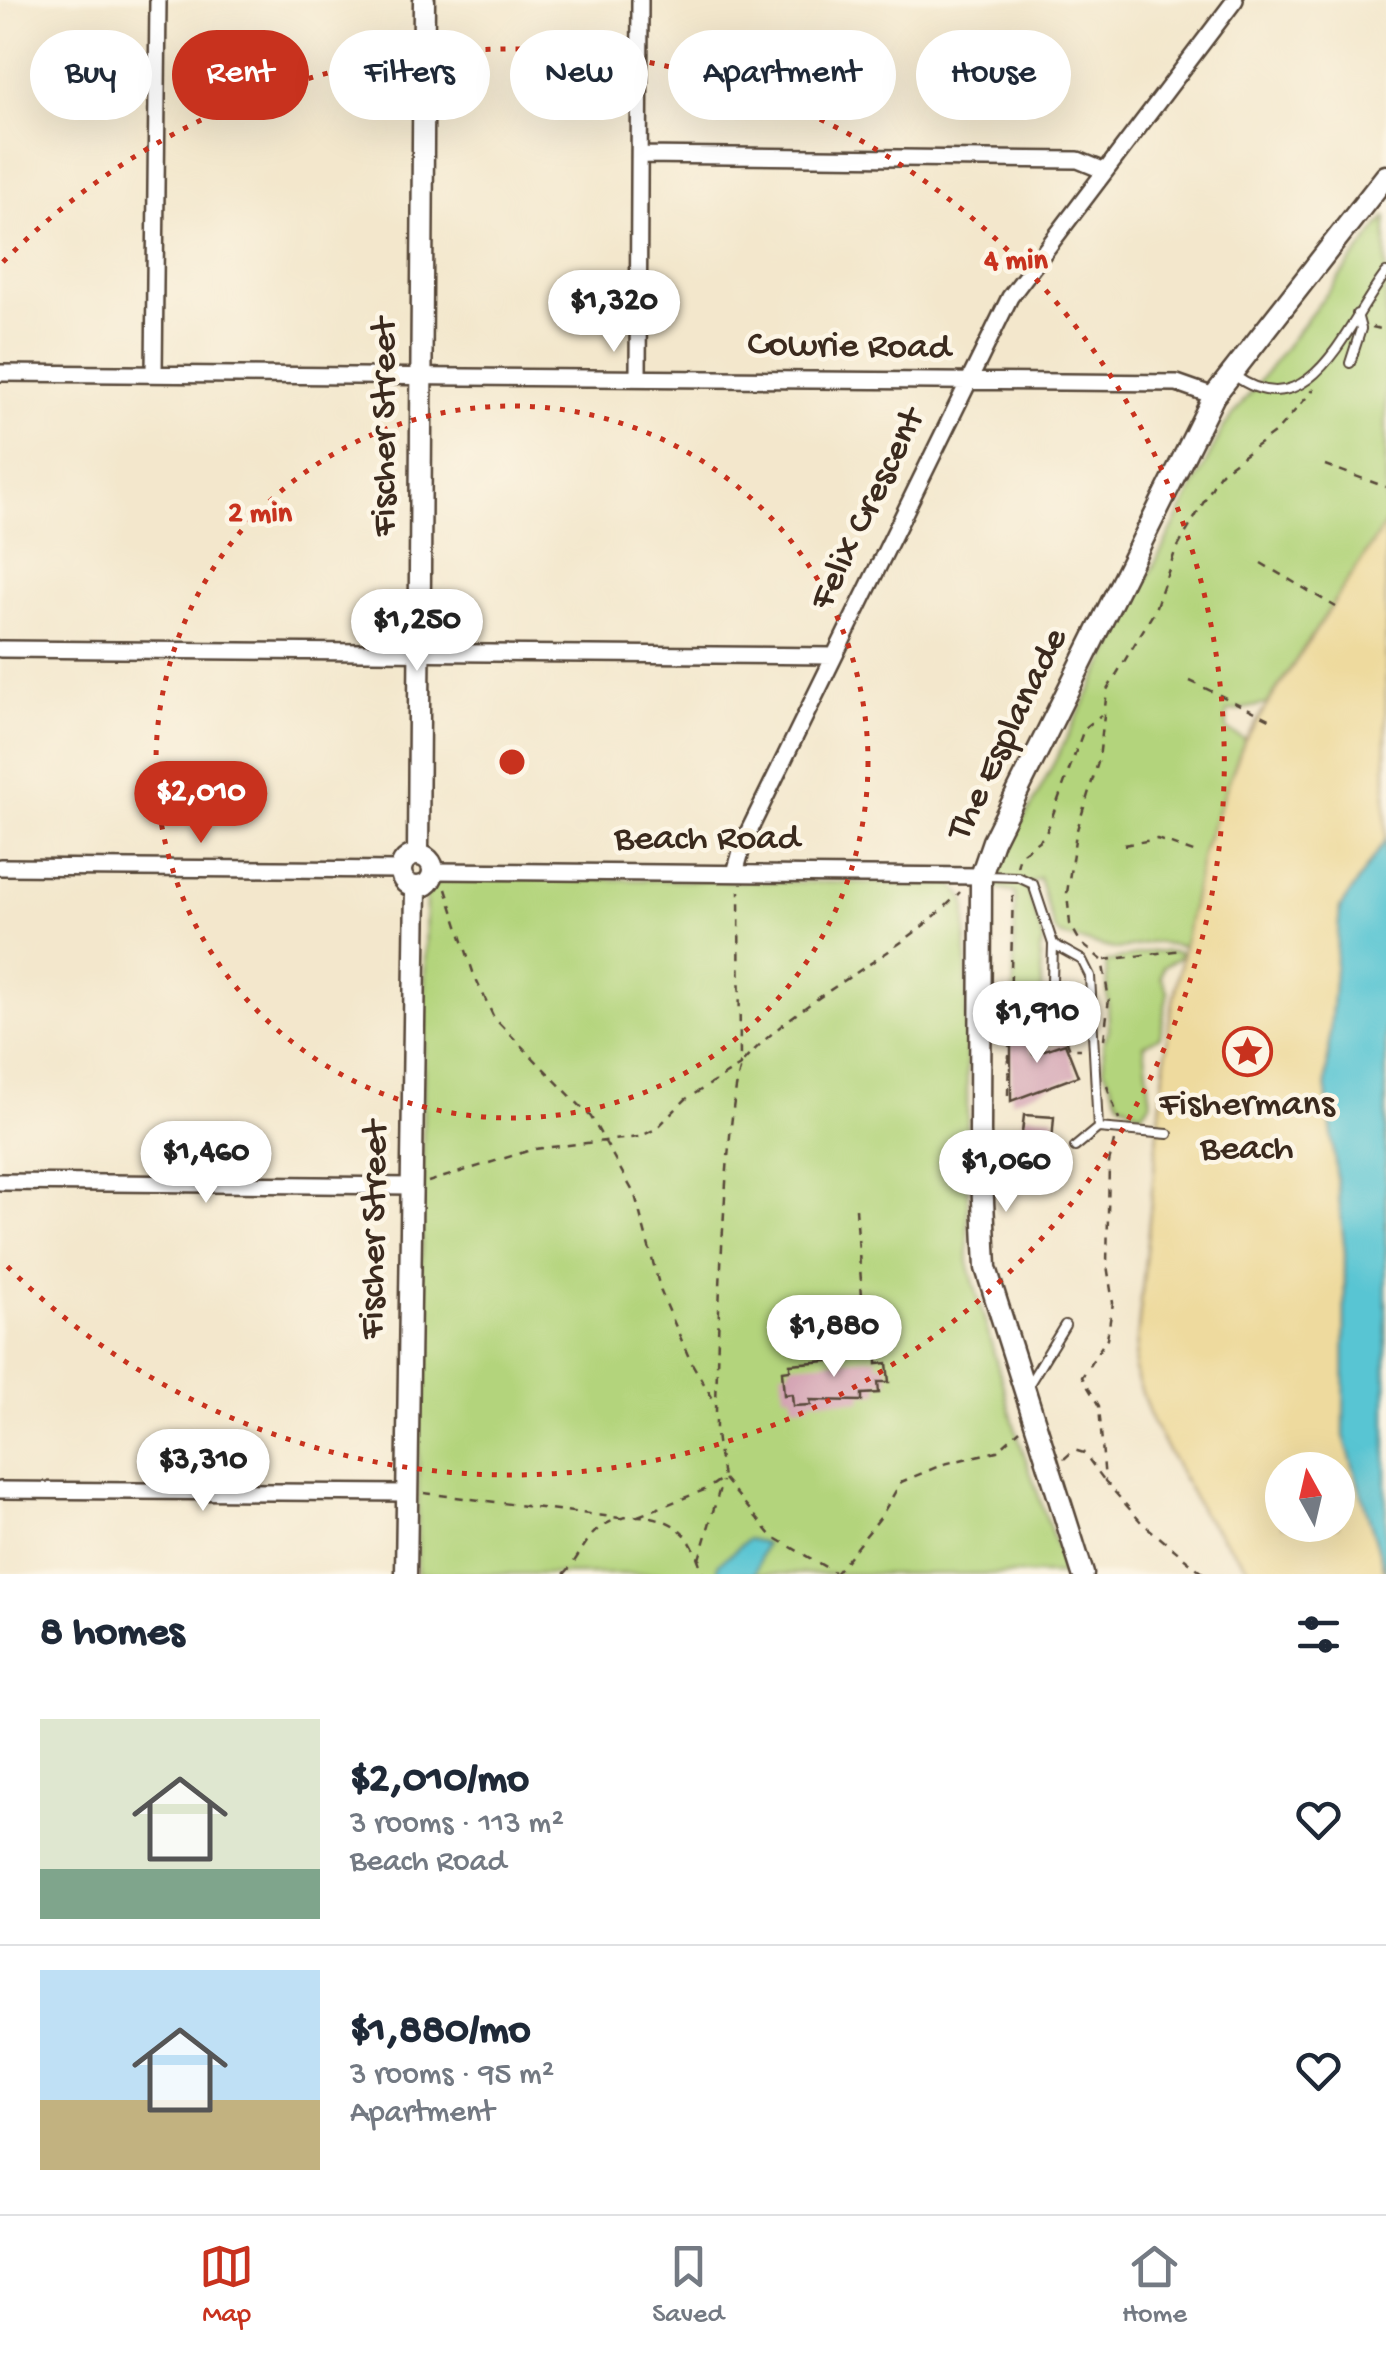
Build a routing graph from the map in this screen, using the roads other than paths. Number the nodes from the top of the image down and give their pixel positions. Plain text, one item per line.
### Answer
1 (158, 0) edge
2 (424, 0) edge
3 (640, 0) edge
4 (1235, 0) edge
5 (640, 155) junction
6 (1104, 171) junction
7 (1386, 176) edge
8 (1386, 273) edge
9 (1357, 314) junction
10 (1350, 363) dead end
11 (0, 373) edge
12 (154, 374) junction
13 (1231, 374) junction
14 (421, 376) junction
15 (638, 378) junction
16 (968, 381) junction
17 (1214, 396) junction
18 (0, 649) edge
19 (419, 652) junction
20 (834, 656) junction
21 (418, 855) junction
22 (0, 867) edge
23 (402, 870) junction
24 (439, 871) junction
25 (738, 873) junction
26 (981, 876) junction
27 (416, 886) junction
28 (1053, 944) junction
29 (1051, 1018) road end
30 (1098, 1128) junction
31 (1168, 1134) dead end
32 (1075, 1148) dead end
33 (0, 1182) edge
34 (412, 1186) junction
35 (1065, 1325) dead end
36 (1026, 1394) junction
37 (0, 1490) edge
38 (406, 1493) junction
39 (406, 1574) edge
40 (1083, 1574) edge

1 - 12 street
2 - 14 street, Fischer Street
3 - 5 street
4 - 6 street, Felix Crescent
5 - 6 street
5 - 15 street
6 - 16 street, Felix Crescent
7 - 13 street, The Esplanade
8 - 9 lane
9 - 10 lane
9 - 13 lane
11 - 12 street, Cowrie Road
12 - 14 street, Cowrie Road
13 - 17 street, The Esplanade
14 - 15 street, Cowrie Road
14 - 19 street, Fischer Street
15 - 16 street, Cowrie Road
16 - 17 street, Cowrie Road
16 - 20 street, Felix Crescent
17 - 26 street, The Esplanade
18 - 19 street
19 - 20 street
19 - 21 street, Fischer Street
20 - 25 street, Felix Crescent
21 - 23 street
21 - 24 street
22 - 23 street
23 - 27 street
24 - 25 street, Beach Road
24 - 27 street
25 - 26 street, Beach Road
26 - 28 lane
26 - 36 street, The Esplanade
27 - 34 street, Fischer Street
28 - 29 lane
28 - 30 lane
30 - 31 lane
30 - 32 lane
33 - 34 street
34 - 38 street, Fischer Street
35 - 36 lane
36 - 40 street, The Esplanade
37 - 38 street
38 - 39 street, Fischer Street

